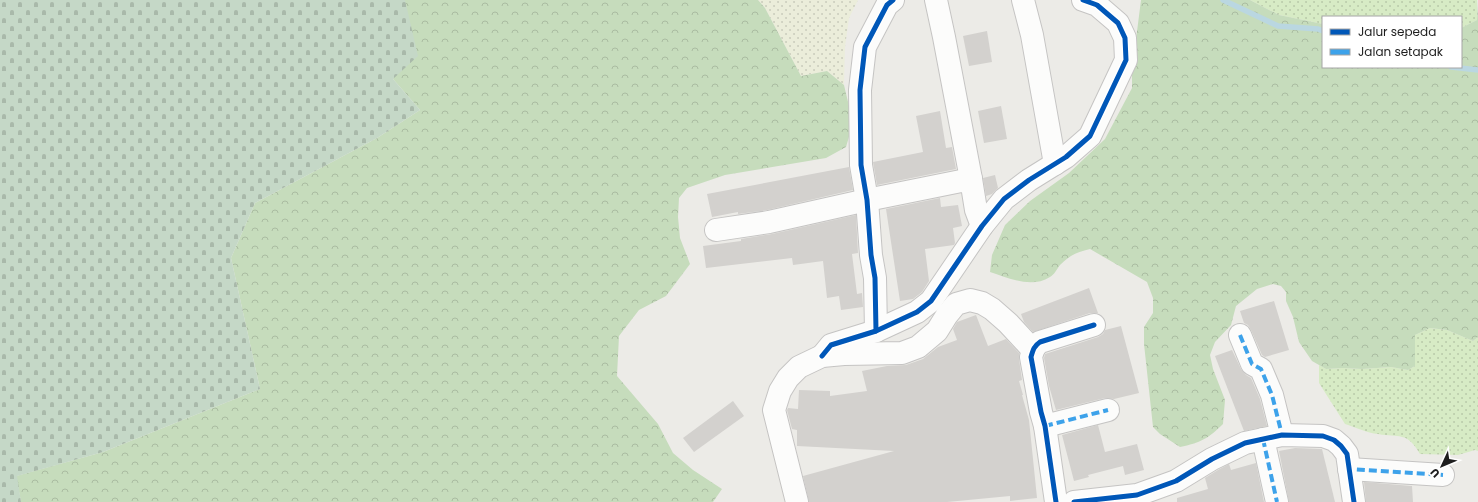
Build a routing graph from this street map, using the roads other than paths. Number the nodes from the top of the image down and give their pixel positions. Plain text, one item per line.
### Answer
1 (893, 0) edge
2 (936, 0) edge
3 (1023, 0) edge
4 (1083, 0) edge
5 (1055, 164) junction
6 (970, 179) junction
7 (867, 200) junction
8 (982, 226) junction
9 (716, 230) dead end
10 (1094, 325) dead end
11 (876, 331) junction
12 (1240, 334) dead end
13 (1033, 350) junction
14 (822, 356) junction
15 (1108, 410) dead end
16 (1045, 426) junction
17 (1272, 437) junction
18 (1349, 469) junction
19 (1443, 475) dead end
20 (797, 502) edge
21 (1056, 502) edge
22 (1074, 502) edge
23 (1277, 502) edge
24 (1354, 502) edge

1 - 7 street
2 - 6 street
3 - 5 street
4 - 5 street
5 - 8 street
6 - 7 street
6 - 8 street
7 - 9 street
7 - 11 street
8 - 11 street
10 - 13 street
11 - 14 street
12 - 17 street
13 - 14 street
13 - 16 street
14 - 20 street
15 - 16 street
16 - 21 street
17 - 18 street
17 - 22 street
17 - 23 street
18 - 19 street
18 - 24 street

